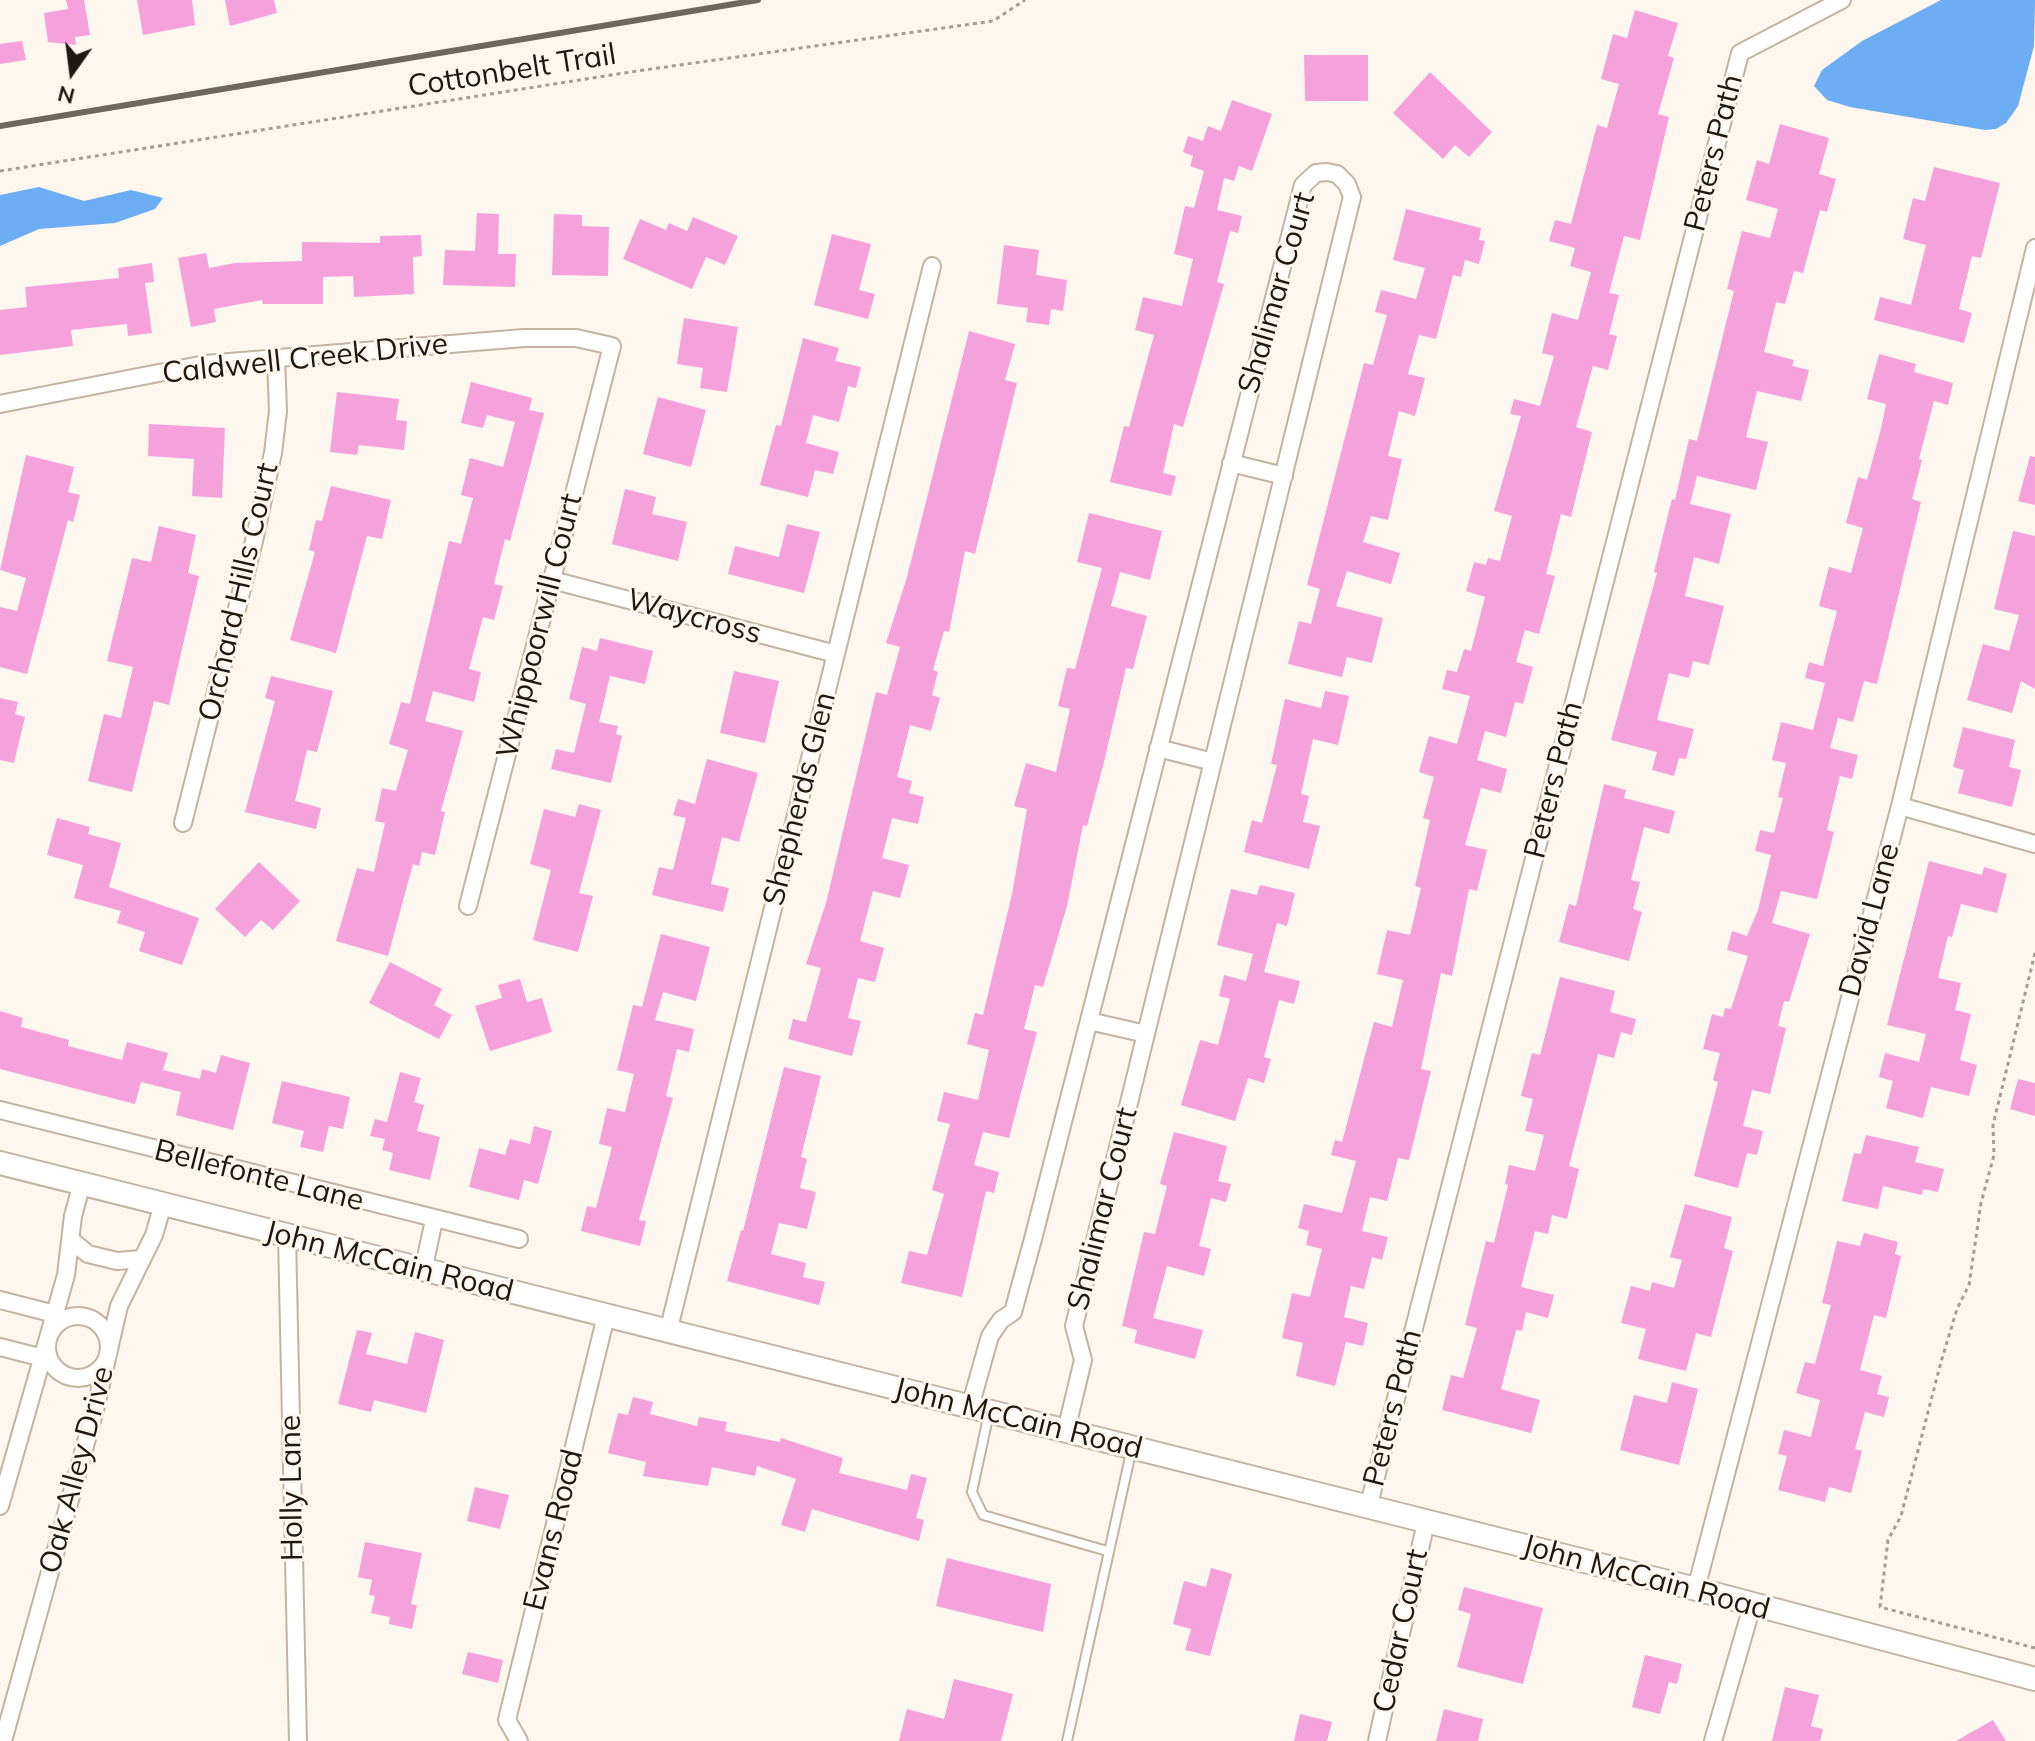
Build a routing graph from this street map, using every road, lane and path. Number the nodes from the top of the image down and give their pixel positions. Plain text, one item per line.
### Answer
1 (1025, 0) edge
2 (1842, 0) edge
3 (0, 171) edge
4 (2035, 248) edge
5 (932, 266) dead end
6 (612, 346) joint
7 (276, 358) junction
8 (0, 404) edge
9 (1231, 463) junction
10 (1284, 476) junction
11 (552, 580) junction
12 (836, 654) junction
13 (1158, 748) junction
14 (1213, 762) junction
15 (1900, 806) junction
16 (183, 823) dead end
17 (2035, 844) edge
18 (468, 906) dead end
19 (2035, 953) edge
20 (1089, 1021) junction
21 (1146, 1034) junction
22 (0, 1110) edge
23 (0, 1163) edge
24 (82, 1183) junction
25 (163, 1204) junction
26 (434, 1220) junction
27 (287, 1236) junction
28 (519, 1239) dead end
29 (71, 1240) junction
30 (141, 1259) junction
31 (423, 1271) junction
32 (0, 1300) edge
33 (55, 1314) junction
34 (606, 1316) junction
35 (668, 1332) junction
36 (48, 1340) junction
37 (0, 1347) edge
38 (43, 1358) junction
39 (107, 1358) junction
40 (980, 1409) junction
41 (1066, 1431) junction
42 (1133, 1448) junction
43 (0, 1506) edge
44 (1368, 1508) junction
45 (1426, 1522) junction
46 (1107, 1551) junction
47 (1696, 1589) junction
48 (1752, 1606) junction
49 (2035, 1648) edge
50 (2035, 1679) edge
51 (3, 1741) edge
52 (298, 1741) edge
53 (519, 1741) edge
54 (1067, 1741) edge
55 (1377, 1741) edge
56 (1713, 1741) edge

1 - 3 path, Cottonbelt Trail
2 - 44 street, Peters Path
4 - 15 street, David Lane
5 - 12 street, Shepherds Glen
6 - 7 street, Caldwell Creek Drive
6 - 11 street, Whippoorwill Court
7 - 8 street, Caldwell Creek Drive
7 - 16 street, Orchard Hills Court
9 - 10 street
9 - 10 street, Shalimar Court
9 - 13 street, Shalimar Court
10 - 14 street, Shalimar Court
11 - 12 street, Waycross
11 - 18 street, Whippoorwill Court
12 - 35 street, Shepherds Glen
13 - 14 street
13 - 20 street, Shalimar Court
14 - 21 street, Shalimar Court
15 - 17 street
15 - 47 street, David Lane
19 - 49 path
20 - 21 street
20 - 40 street, Shalimar Court
21 - 41 street, Shalimar Court
22 - 26 street, Bellefonte Lane
23 - 24 main road, John McCain Road
24 - 25 main road, John McCain Road
24 - 29 street, Oak Alley Drive
25 - 27 main road, John McCain Road
25 - 30 street, Oak Alley Drive
26 - 28 street, Bellefonte Lane
26 - 31 street
27 - 31 main road, John McCain Road
27 - 52 street, Holly Lane
29 - 30 street
29 - 33 street, Oak Alley Drive
30 - 39 street, Oak Alley Drive
31 - 34 main road, John McCain Road
32 - 33 street
33 - 36 street, Oak Alley Drive
34 - 35 main road, John McCain Road
34 - 53 street, Evans Road
35 - 40 main road, John McCain Road
36 - 38 street, Oak Alley Drive
36 - 39 street
36 - 39 street
37 - 38 street
38 - 43 street, Oak Alley Drive
39 - 51 street, Oak Alley Drive
40 - 41 main road, John McCain Road
40 - 46 lane
41 - 42 main road, John McCain Road
42 - 44 main road, John McCain Road
42 - 46 lane
44 - 45 main road, John McCain Road
45 - 47 main road, John McCain Road
45 - 55 street, Cedar Court
46 - 54 lane
47 - 48 main road, John McCain Road
48 - 50 main road, John McCain Road
48 - 56 street

